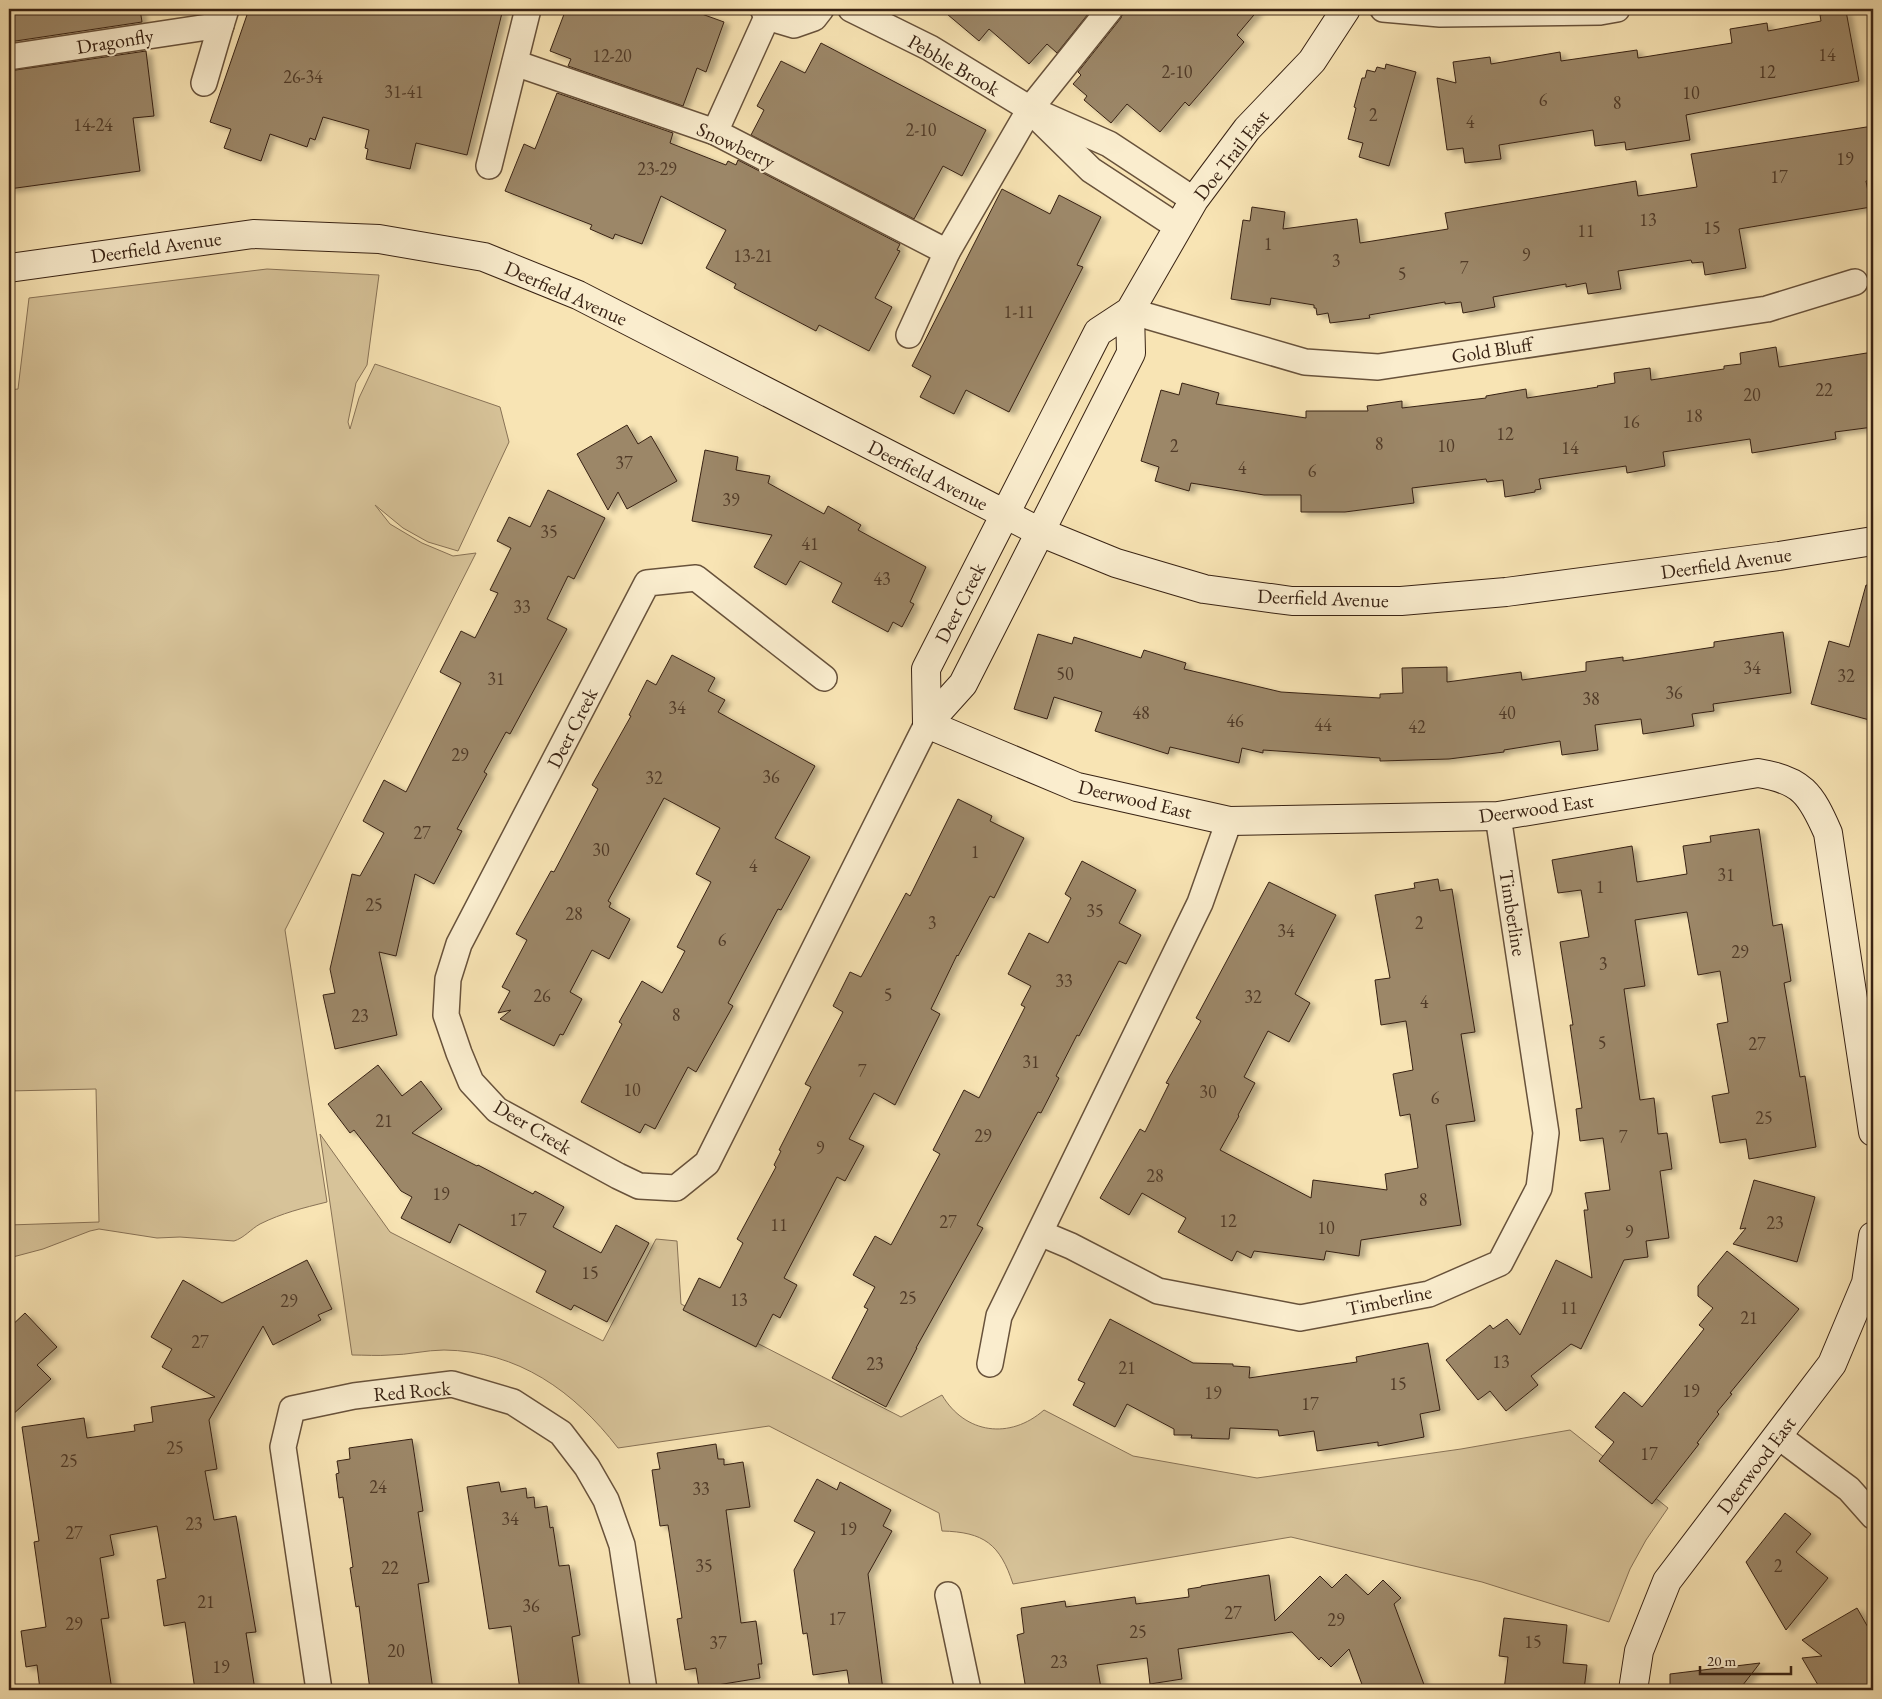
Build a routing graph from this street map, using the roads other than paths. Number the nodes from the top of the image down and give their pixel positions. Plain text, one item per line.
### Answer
1 (528, 9) edge
2 (821, 9) edge
3 (851, 9) edge
4 (1110, 9) edge
5 (1346, 9) edge
6 (1383, 9) edge
7 (1617, 9) edge
8 (765, 13) edge
9 (223, 17) edge
10 (9, 58) edge
11 (515, 63) junction
12 (204, 82) dead end
13 (1030, 109) junction
14 (715, 132) junction
15 (489, 166) dead end
16 (1194, 200) junction
17 (1178, 227) junction
18 (947, 252) junction
19 (9, 268) edge
20 (1854, 282) dead end
21 (1130, 311) junction
22 (909, 335) dead end
23 (1004, 515) junction
24 (1040, 532) junction
25 (1873, 541) edge
26 (824, 678) dead end
27 (927, 724) junction
28 (1498, 816) junction
29 (1229, 821) junction
30 (1873, 1132) edge
31 (1040, 1233) junction
32 (1873, 1236) edge
33 (990, 1364) dead end
34 (1778, 1436) junction
35 (1873, 1516) edge
36 (948, 1595) dead end
37 (319, 1690) edge
38 (644, 1690) edge
39 (968, 1690) edge
40 (1633, 1690) edge

1 - 11 street
2 - 8 street
3 - 13 street, Pebble Brook
4 - 13 street
5 - 16 street, Doe Trail East
6 - 7 street
8 - 14 street
9 - 10 street, Dragonfly
9 - 12 street, Dragonfly
11 - 14 street, Snowberry
11 - 15 street
13 - 16 street, Pebble Brook
13 - 17 street, Pebble Brook
13 - 18 street
14 - 18 street, Snowberry
16 - 17 street, Doe Trail East
17 - 21 street, Doe Trail East
18 - 22 street
19 - 23 street, Deerfield Avenue
20 - 21 street, Gold Bluff
21 - 23 street, Doe Trail East
21 - 24 street
23 - 24 street, Deerfield Avenue
23 - 27 street, Deer Creek
24 - 25 street, Deerfield Avenue
24 - 27 street, Deer Creek
26 - 27 street, Deer Creek
27 - 29 street, Deerwood East
28 - 29 street, Deerwood East
28 - 30 street, Deerwood East
28 - 31 street, Timberline
29 - 31 street
31 - 33 street
32 - 34 street, Deerwood East
34 - 35 street
34 - 40 street, Deerwood East
36 - 39 street
37 - 38 street, Red Rock

